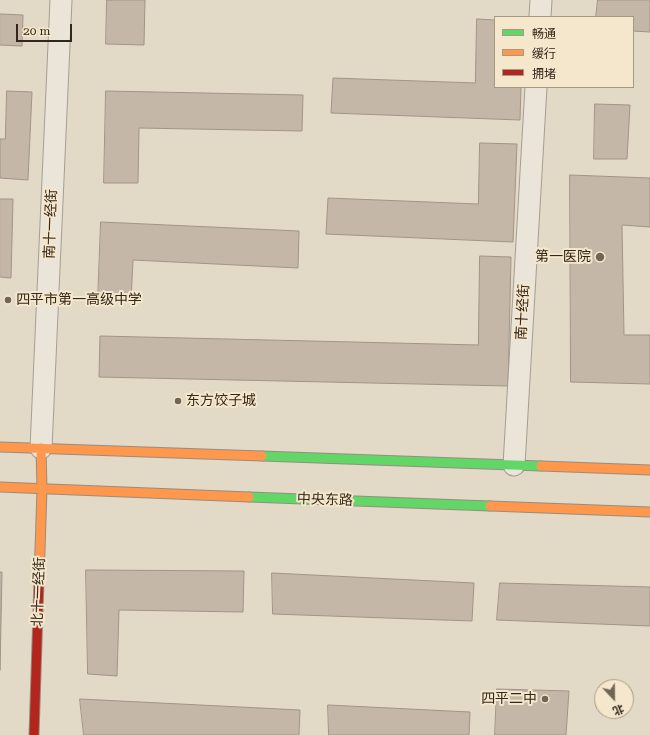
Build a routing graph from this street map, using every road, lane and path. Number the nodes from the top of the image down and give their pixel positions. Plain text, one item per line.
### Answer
1 (61, 0) edge
2 (542, 0) edge
3 (540, 16) edge
4 (536, 88) edge
5 (0, 447) edge
6 (41, 448) junction
7 (514, 465) junction
8 (650, 470) edge
9 (0, 487) edge
10 (42, 489) junction
11 (650, 512) edge
12 (34, 735) edge

1 - 6 street, 南十一经街
2 - 3 street
4 - 7 street, 南十经街
5 - 6 main road
6 - 7 main road
6 - 10 main road, 北十一经街
7 - 8 main road
9 - 10 main road, 中央东路
10 - 11 main road, 中央东路
10 - 12 main road, 北十一经街

